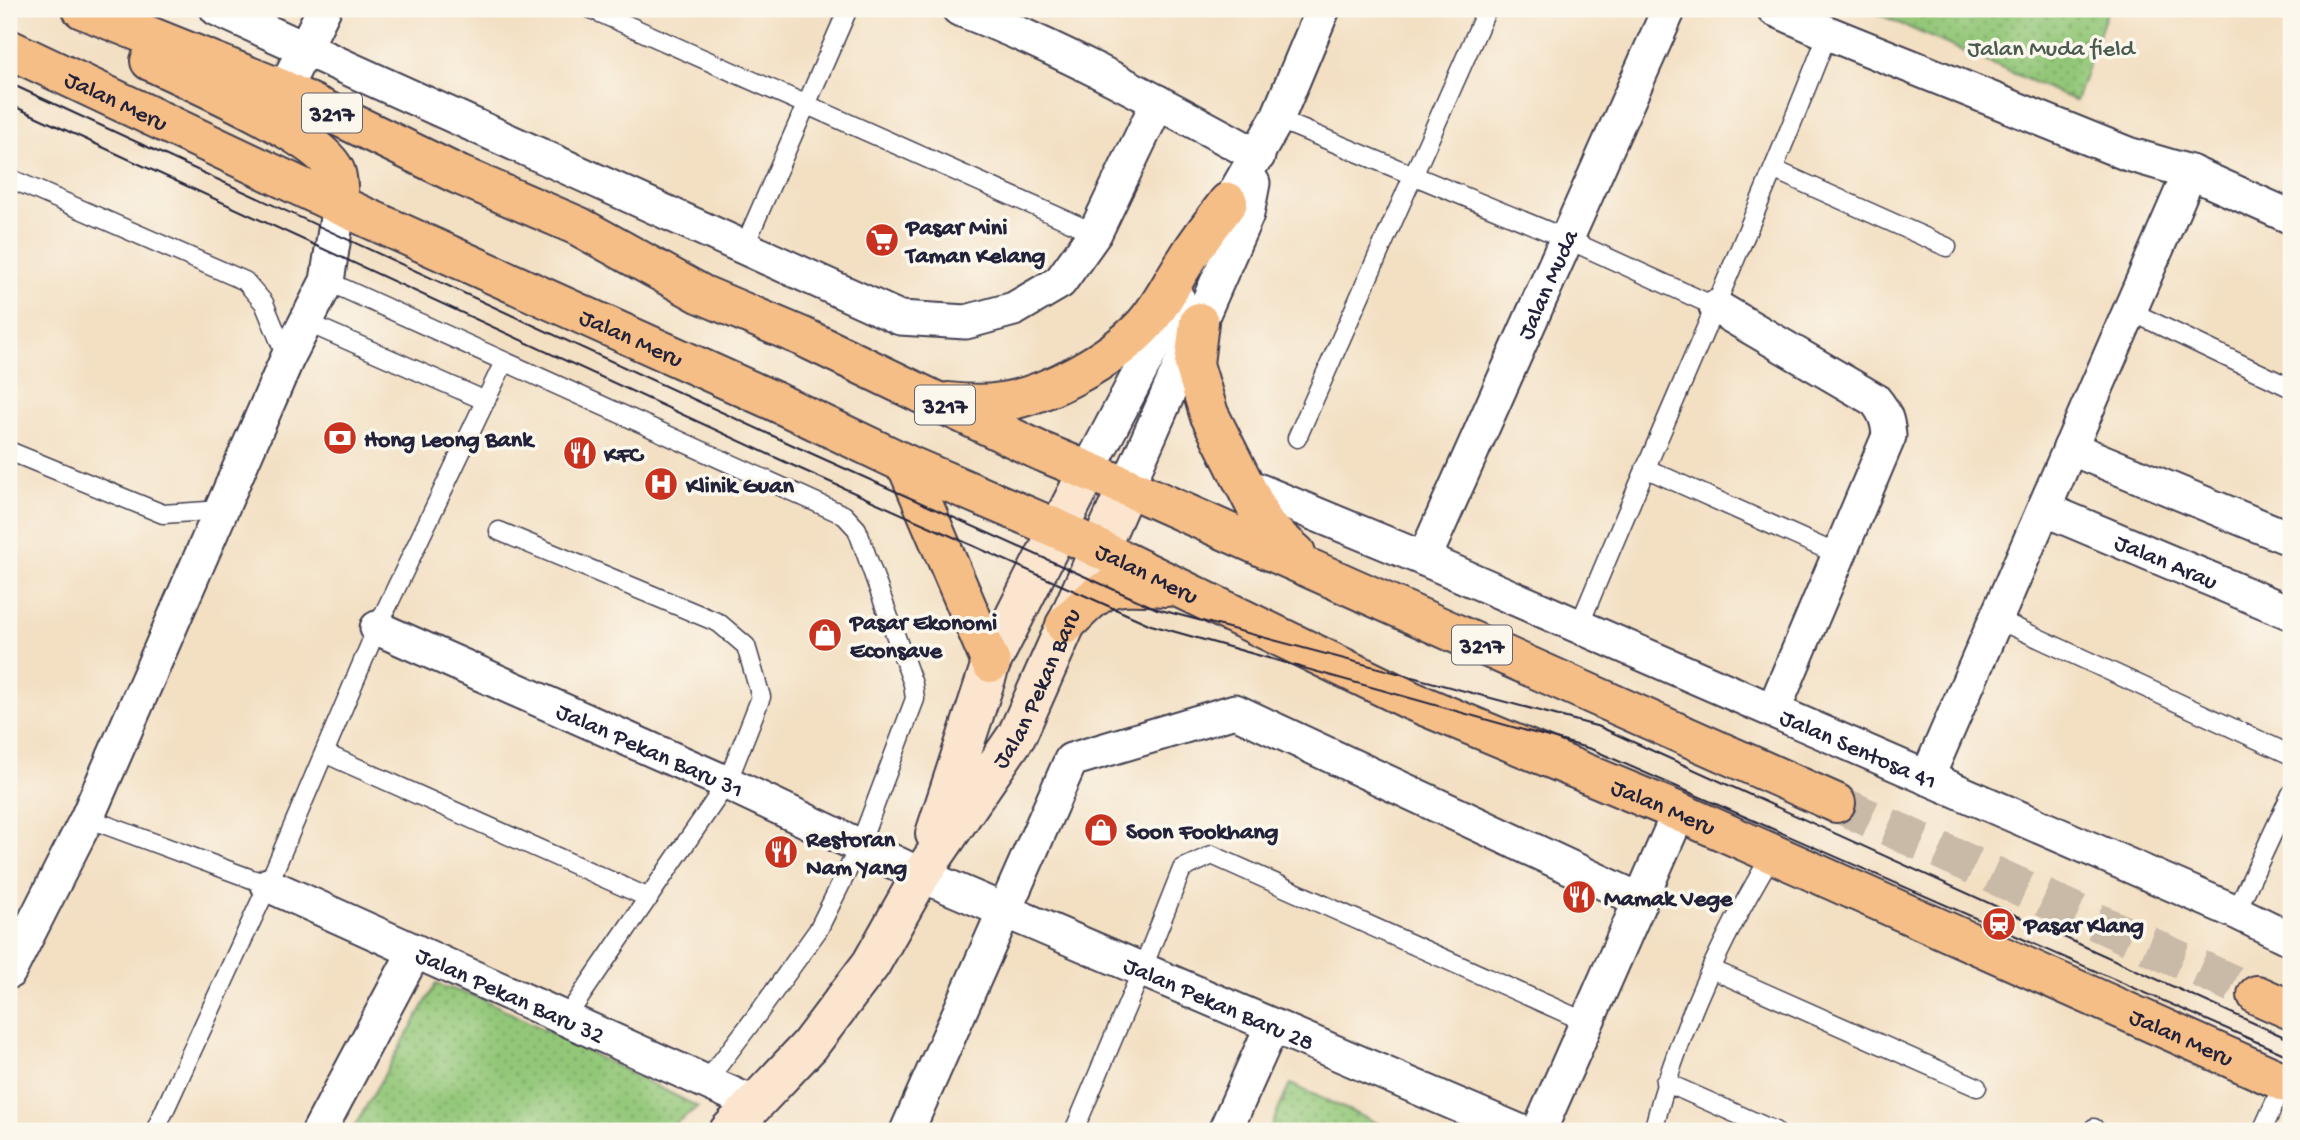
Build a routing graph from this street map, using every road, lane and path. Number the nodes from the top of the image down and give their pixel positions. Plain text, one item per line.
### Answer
1 (52, 9) edge
2 (82, 9) edge
3 (217, 9) edge
4 (324, 9) edge
5 (591, 9) edge
6 (848, 9) edge
7 (959, 9) edge
8 (1322, 9) edge
9 (1487, 9) edge
10 (1669, 9) edge
11 (1774, 9) edge
12 (996, 15) edge
13 (1828, 33) junction
14 (9, 49) edge
15 (305, 49) junction
16 (284, 90) junction
17 (1158, 102) junction
18 (807, 105) junction
19 (1277, 119) junction
20 (1258, 156) junction
21 (1775, 170) junction
22 (2190, 172) junction
23 (1413, 174) junction
24 (9, 178) edge
25 (1228, 202) junction
26 (339, 205) junction
27 (2291, 217) edge
28 (1095, 233) junction
29 (1567, 239) junction
30 (744, 247) junction
31 (1947, 247) dead end
32 (327, 281) junction
33 (1716, 307) junction
34 (2130, 311) junction
35 (306, 322) junction
36 (1199, 322) junction
37 (803, 337) junction
38 (287, 359) junction
39 (504, 362) junction
40 (2291, 388) edge
41 (486, 401) junction
42 (1297, 438) dead end
43 (2070, 448) junction
44 (9, 452) edge
45 (906, 464) junction
46 (1645, 468) junction
47 (1088, 471) junction
48 (1243, 484) junction
49 (1127, 487) junction
50 (2044, 509) junction
51 (222, 510) junction
52 (1060, 530) junction
53 (499, 531) dead end
54 (2291, 539) edge
55 (1099, 548) junction
56 (1839, 555) junction
57 (1424, 559) junction
58 (1317, 571) junction
59 (1178, 588) junction
60 (2291, 613) edge
61 (1997, 620) junction
62 (1065, 625) junction
63 (1578, 626) junction
64 (377, 628) junction
65 (990, 663) junction
66 (1773, 711) junction
67 (324, 753) junction
68 (2291, 755) edge
69 (1927, 778) junction
70 (727, 783) junction
71 (2291, 794) edge
72 (1836, 803) tunnel mouth
73 (1679, 812) junction
74 (88, 818) junction
75 (859, 847) junction
76 (1773, 853) junction
77 (921, 876) junction
78 (268, 885) junction
79 (649, 898) junction
80 (1640, 900) junction
81 (1006, 911) junction
82 (2236, 912) junction
83 (2291, 939) edge
84 (415, 951) junction
85 (1711, 969) junction
86 (1142, 970) junction
87 (9, 972) edge
88 (2257, 995) tunnel mouth
89 (2291, 1010) edge
90 (565, 1019) junction
91 (1586, 1022) junction
92 (1272, 1026) junction
93 (706, 1082) junction
94 (1665, 1082) junction
95 (2288, 1083) edge
96 (1977, 1087) dead end
97 (755, 1104) junction
98 (155, 1131) edge
99 (319, 1131) edge
100 (729, 1131) edge
101 (908, 1131) edge
102 (1074, 1131) edge
103 (1225, 1131) edge
104 (1519, 1131) edge
105 (1539, 1131) edge
106 (1653, 1131) edge
107 (1775, 1131) edge
108 (2262, 1131) edge

1 - 26 highway
2 - 16 highway, 3217
3 - 15 street
4 - 15 street
5 - 18 lane
6 - 18 lane
7 - 12 street
8 - 19 street
9 - 23 lane
10 - 29 street, Jalan Muda
11 - 13 street
12 - 17 street
13 - 21 lane
13 - 22 street
14 - 26 highway, Jalan Meru
15 - 16 street
15 - 30 street
16 - 37 highway, 3217
17 - 20 street
17 - 28 street
18 - 28 lane
18 - 30 lane
19 - 20 street
19 - 23 lane
20 - 25 street
20 - 36 street
21 - 31 lane
21 - 33 lane
22 - 27 street
22 - 34 street
23 - 29 lane
23 - 42 lane
24 - 38 lane
25 - 37 highway
25 - 47 street
26 - 32 street
26 - 45 highway, Jalan Meru
28 - 30 street
29 - 33 lane
29 - 57 street, Jalan Muda
32 - 35 street
32 - 39 lane
33 - 46 lane
33 - 56 street
34 - 40 lane
34 - 43 street
35 - 38 street
35 - 41 lane
36 - 48 highway
36 - 49 street
37 - 47 highway, 3217
38 - 51 street
39 - 41 lane
39 - 75 lane
41 - 64 lane
43 - 50 street
43 - 54 street
44 - 51 lane
45 - 52 highway, Jalan Meru
45 - 65 highway
46 - 56 lane
46 - 63 lane
47 - 49 highway, 3217
47 - 52 street, Jalan Pekan Baru
48 - 57 street, Jalan Sentosa 41
48 - 58 highway
49 - 55 street, Jalan Pekan Baru
49 - 58 highway, 3217
50 - 60 street, Jalan Arau
50 - 61 street
51 - 74 street
52 - 55 highway, Jalan Meru
52 - 65 street, Jalan Pekan Baru
53 - 70 lane
55 - 59 highway, Jalan Meru
55 - 62 street, Jalan Pekan Baru
56 - 66 street
57 - 63 street, Jalan Sentosa 41
58 - 72 highway, 3217
59 - 62 highway
59 - 73 highway, Jalan Meru
61 - 68 lane
61 - 69 street
62 - 77 street, Jalan Pekan Baru
63 - 66 street, Jalan Sentosa 41
64 - 67 lane
64 - 70 street, Jalan Pekan Baru 31
65 - 77 street, Jalan Pekan Baru
66 - 69 street, Jalan Sentosa 41
67 - 78 lane
67 - 79 lane
69 - 82 street, Jalan Sentosa 41
70 - 75 street, Jalan Pekan Baru 31
70 - 79 lane
71 - 82 lane
73 - 76 highway, Jalan Meru
73 - 80 street
74 - 78 lane
74 - 87 street
75 - 77 street, Jalan Pekan Baru 31
75 - 93 lane
76 - 85 lane
76 - 95 highway, Jalan Meru
77 - 81 street, Jalan Pekan Baru 28
77 - 97 street, Jalan Pekan Baru
78 - 84 street, Jalan Pekan Baru 32
78 - 98 lane
79 - 90 lane
80 - 81 street
80 - 91 street
81 - 86 street, Jalan Pekan Baru 28
81 - 101 street
82 - 83 street, Jalan Sentosa 41
84 - 90 street, Jalan Pekan Baru 32
84 - 99 street
85 - 94 lane
85 - 96 lane
86 - 91 lane
86 - 92 street, Jalan Pekan Baru 28
86 - 102 lane
88 - 89 highway
90 - 93 street, Jalan Pekan Baru 32
91 - 105 street
92 - 103 street
92 - 104 street, Jalan Pekan Baru 28
93 - 97 street, Jalan Pekan Baru 32
94 - 106 lane
94 - 107 lane
95 - 108 lane
97 - 100 street, Jalan Pekan Baru

